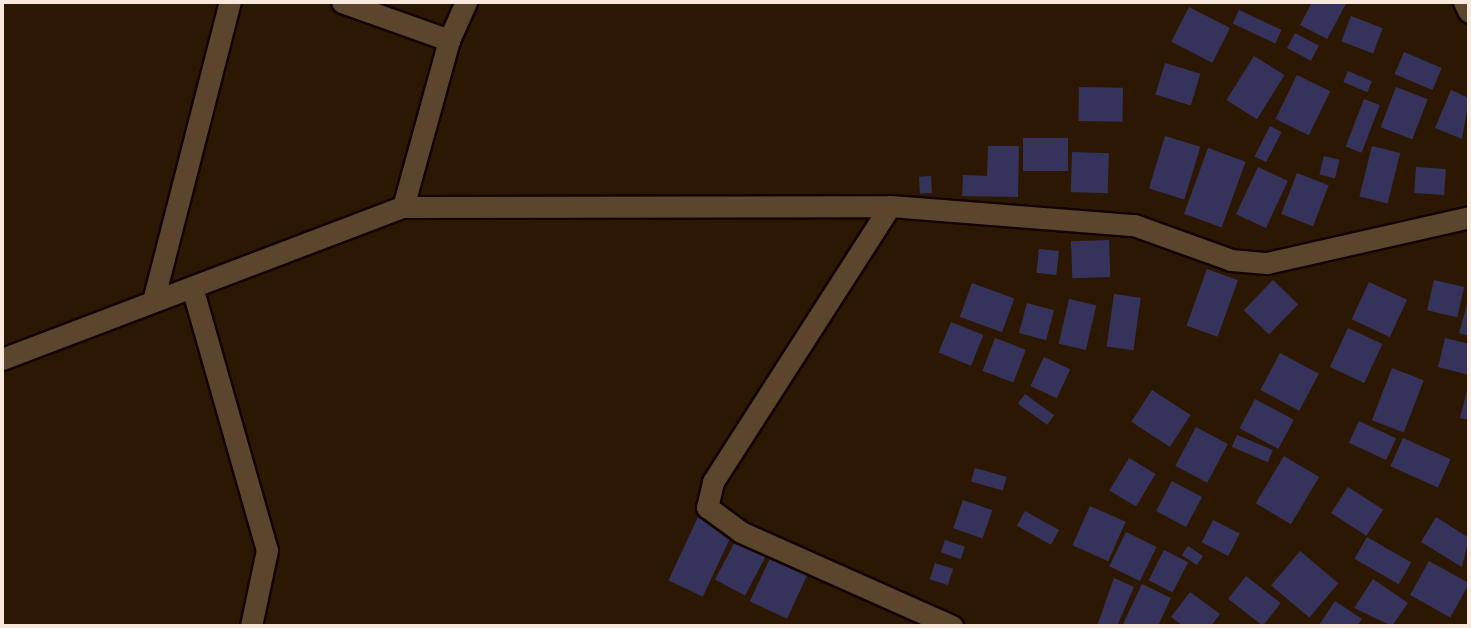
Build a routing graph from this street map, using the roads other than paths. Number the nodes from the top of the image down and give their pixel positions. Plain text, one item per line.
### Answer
1 (230, 2) edge
2 (342, 2) edge
3 (466, 2) edge
4 (1464, 2) edge
5 (1469, 12) edge
6 (449, 40) junction
7 (890, 206) junction
8 (403, 208) junction
9 (1469, 217) edge
10 (192, 287) junction
11 (153, 301) junction
12 (2, 359) edge
13 (251, 626) edge
14 (952, 626) edge

1 - 11 street
2 - 6 street
3 - 6 street
4 - 5 street
6 - 8 street
7 - 8 street
7 - 9 street
7 - 14 street
8 - 10 street
10 - 11 street
10 - 13 street
11 - 12 street

